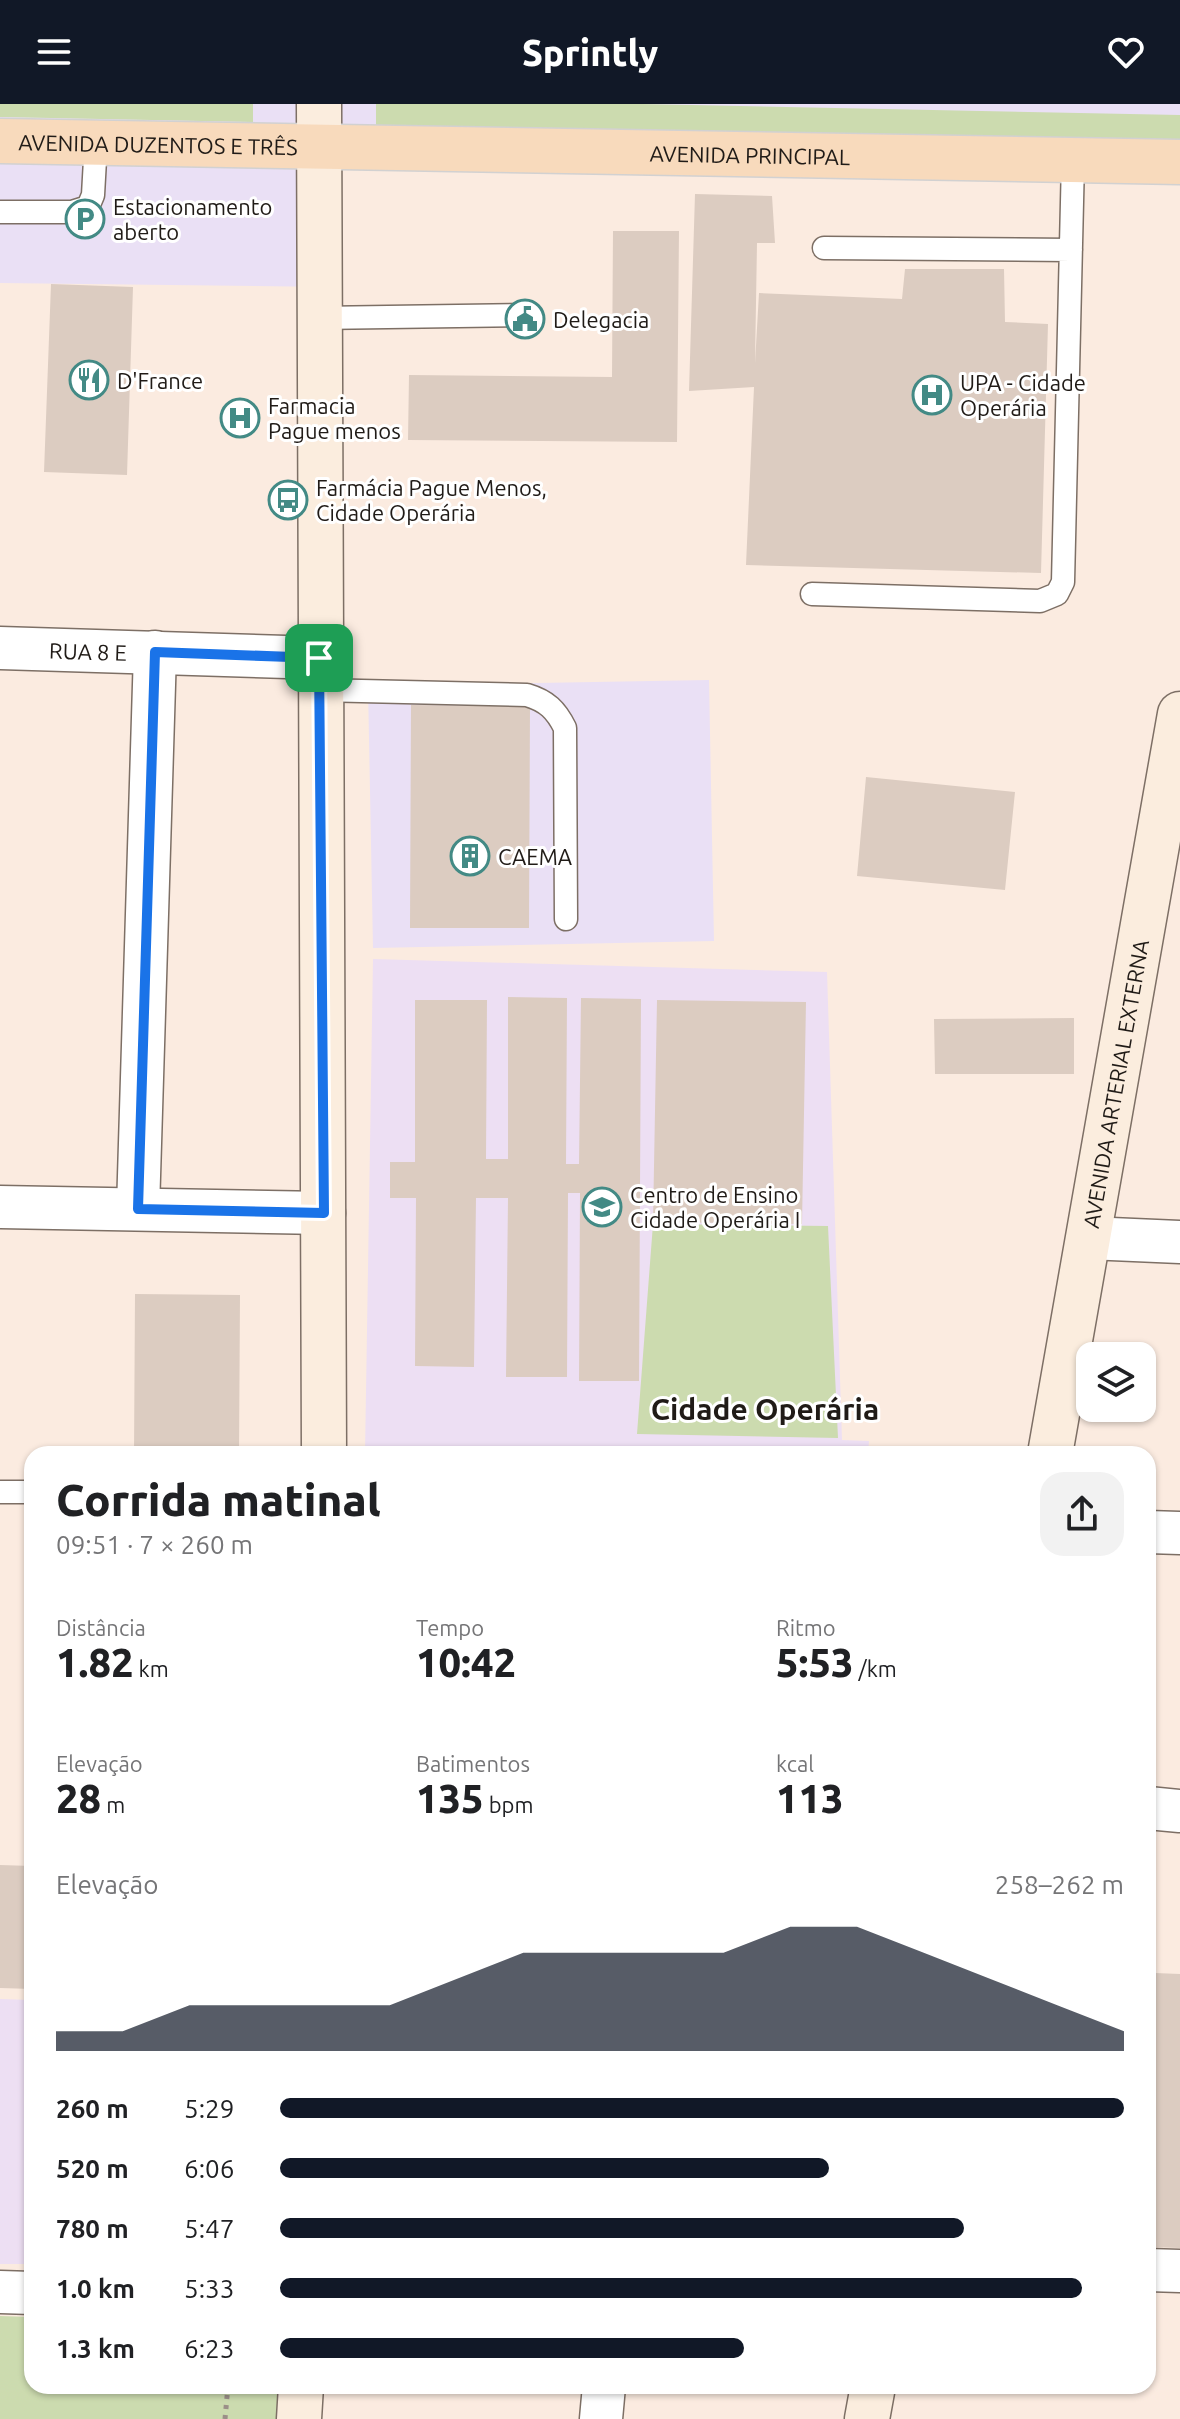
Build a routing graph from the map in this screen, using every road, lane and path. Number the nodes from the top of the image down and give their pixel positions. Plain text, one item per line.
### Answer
1 (318, 125) edge
2 (0, 141) edge
3 (96, 142) junction
4 (1073, 160) junction
5 (1180, 162) edge
6 (0, 212) edge
7 (824, 248) dead end
8 (1071, 250) junction
9 (528, 315) dead end
10 (318, 318) junction
11 (812, 594) dead end
12 (0, 648) edge
13 (155, 652) junction
14 (319, 674) junction
15 (1180, 714) edge
16 (566, 919) dead end
17 (0, 1207) edge
18 (138, 1209) junction
19 (324, 1213) junction
20 (1088, 1238) junction
21 (1180, 1242) edge
22 (324, 1446) edge
23 (1051, 1446) edge
24 (0, 1492) edge
25 (24, 1492) edge
26 (1156, 1532) edge
27 (1180, 1533) edge
28 (1156, 1809) edge
29 (1180, 1811) edge
30 (1156, 2270) edge
31 (1180, 2271) edge
32 (0, 2292) edge
33 (24, 2293) edge
34 (227, 2394) edge
35 (301, 2394) edge
36 (603, 2394) edge
37 (872, 2394) edge
38 (225, 2419) edge
39 (299, 2419) edge
40 (601, 2419) edge
41 (867, 2419) edge

1 - 3 main road, AVENIDA DUZENTOS E TRÊS
1 - 4 main road, AVENIDA PRINCIPAL
1 - 10 main road
2 - 3 main road, AVENIDA DUZENTOS E TRÊS
3 - 6 lane
4 - 5 main road, AVENIDA PRINCIPAL
4 - 8 lane
7 - 8 lane
8 - 11 lane
9 - 10 lane
10 - 14 main road
12 - 13 street, RUA 8 E
13 - 14 street, RUA 8 E
13 - 18 street
14 - 16 lane
14 - 19 main road
15 - 20 main road, AVENIDA ARTERIAL EXTERNA
17 - 18 street
18 - 19 street
19 - 22 main road
20 - 21 street
20 - 23 main road, AVENIDA ARTERIAL EXTERNA
24 - 25 lane
26 - 27 street
28 - 29 street
30 - 31 street
32 - 33 street
34 - 38 path
35 - 39 main road
36 - 40 street
37 - 41 main road

